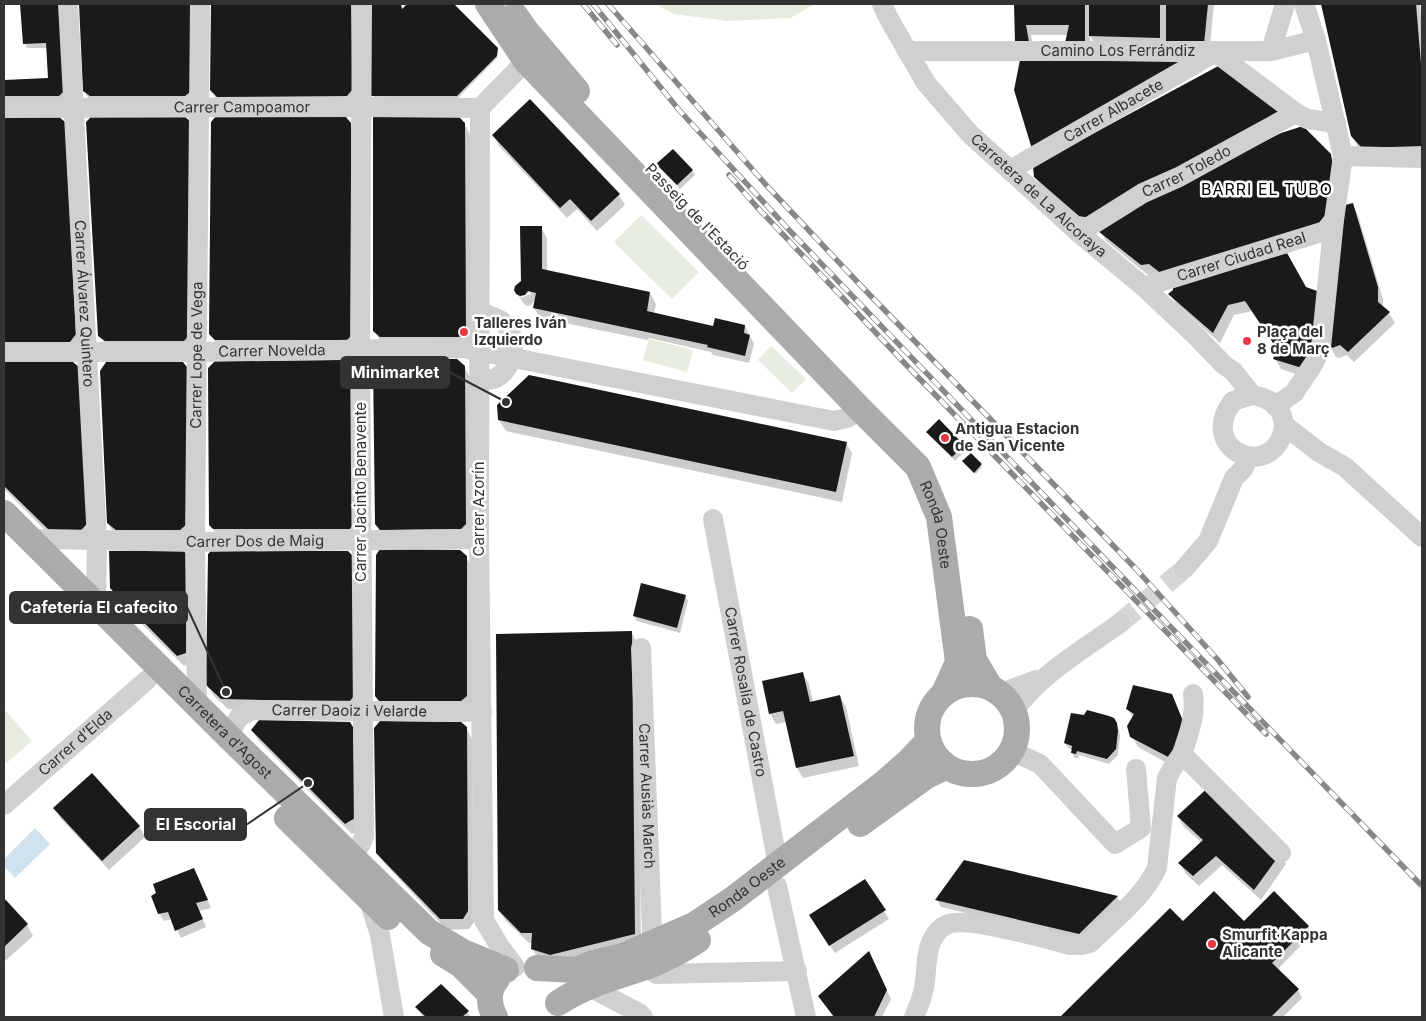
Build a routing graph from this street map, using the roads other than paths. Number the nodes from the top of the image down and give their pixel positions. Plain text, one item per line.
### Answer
1 (68, 4) edge
2 (200, 4) edge
3 (362, 4) edge
4 (488, 4) edge
5 (507, 4) edge
6 (882, 4) edge
7 (1285, 4) edge
8 (1304, 4) edge
9 (1316, 40) junction
10 (907, 51) junction
11 (1271, 51) junction
12 (1216, 52) junction
13 (526, 61) junction
14 (361, 107) junction
15 (4, 108) edge
16 (73, 108) junction
17 (198, 108) junction
18 (480, 108) junction
19 (1302, 116) junction
20 (1336, 123) junction
21 (1344, 156) junction
22 (1422, 158) edge
23 (1010, 170) junction
24 (1334, 220) junction
25 (1079, 233) junction
26 (1144, 287) junction
27 (479, 311) junction
28 (360, 349) junction
29 (480, 351) junction
30 (4, 352) edge
31 (86, 352) junction
32 (198, 352) junction
33 (513, 357) junction
34 (1224, 365) junction
35 (480, 381) junction
36 (1252, 395) junction
37 (1233, 401) junction
38 (1275, 406) junction
39 (860, 409) junction
40 (895, 422) joint
41 (1284, 424) junction
42 (1277, 447) junction
43 (1319, 452) junction
44 (1242, 454) junction
45 (4, 513) edge
46 (713, 519) dead end
47 (4, 535) edge
48 (1422, 537) edge
49 (478, 539) junction
50 (33, 540) junction
51 (97, 540) junction
52 (362, 540) junction
53 (195, 542) junction
54 (1184, 569) tunnel mouth
55 (96, 604) junction
56 (1120, 623) tunnel mouth
57 (641, 648) dead end
58 (153, 673) junction
59 (944, 693) junction
60 (1193, 694) dead end
61 (1002, 697) junction
62 (197, 705) junction
63 (363, 711) junction
64 (482, 712) junction
65 (228, 736) junction
66 (928, 741) junction
67 (1012, 751) junction
68 (1182, 754) junction
69 (946, 766) junction
70 (1136, 770) dead end
71 (4, 805) edge
72 (1281, 853) dead end
73 (350, 855) junction
74 (778, 875) junction
75 (369, 899) junction
76 (653, 953) junction
77 (520, 969) junction
78 (797, 971) junction
79 (593, 984) junction
80 (492, 1005) edge
81 (556, 1010) edge
82 (394, 1017) edge
83 (643, 1017) edge
84 (806, 1017) edge
85 (914, 1017) edge

1 - 16 street, Carrer Álvarez Quintero
2 - 17 street, Carrer Lope de Vega
3 - 14 street, Carrer Jacinto Benavente
4 - 13 main road, Passeig de l'Estació
5 - 40 main road, Passeig de l'Estació
6 - 10 street, Carretera de La Alcoraya
7 - 11 street
8 - 9 street
9 - 11 street
9 - 20 street
10 - 12 street, Camino Los Ferrándiz
10 - 23 street, Carretera de La Alcoraya
11 - 12 street
12 - 19 street, Camino Los Ferrándiz
12 - 23 street, Carrer Albacete
13 - 18 street
13 - 39 main road, Passeig de l'Estació
14 - 17 street, Carrer Campoamor
14 - 18 street, Carrer Campoamor
14 - 28 street, Carrer Jacinto Benavente
15 - 16 street, Carrer Campoamor
16 - 17 street, Carrer Campoamor
16 - 31 street, Carrer Álvarez Quintero
17 - 32 street, Carrer Lope de Vega
18 - 27 street, Carrer Azorín
19 - 20 street
19 - 25 street, Carrer Toledo
20 - 21 street
21 - 22 street
21 - 24 street
23 - 25 street, Carretera de La Alcoraya
24 - 26 street, Carrer Ciudad Real
24 - 38 street
25 - 26 street, Carretera de La Alcoraya
26 - 34 street, Carretera de La Alcoraya
27 - 29 street, Carrer Azorín
27 - 33 street
28 - 29 street, Carrer Novelda
28 - 32 street, Carrer Novelda
28 - 52 street, Carrer Jacinto Benavente
29 - 33 street, Carrer Novelda
29 - 35 street, Carrer Azorín
30 - 31 street, Carrer Novelda
31 - 32 street, Carrer Novelda
31 - 51 street, Carrer Álvarez Quintero
32 - 53 street, Carrer Lope de Vega
33 - 35 street
33 - 39 street, Carrer Novelda
34 - 36 street, Carretera de La Alcoraya
34 - 37 street, Carretera de La Alcoraya
35 - 49 street, Carrer Azorín
36 - 37 street
36 - 38 street
37 - 44 street
38 - 41 street
39 - 59 main road, Ronda Oeste
40 - 61 main road, Ronda Oeste
41 - 42 street
41 - 43 street
42 - 43 street
42 - 44 street
43 - 48 street
44 - 54 street
45 - 50 main road, Carretera d'Agost
46 - 74 street, Carrer Rosalía de Castro
47 - 58 main road, Carretera d'Agost
49 - 52 street, Carrer Dos de Maig
49 - 64 street, Carrer Azorín
50 - 51 street, Carrer Dos de Maig
50 - 55 main road, Carretera d'Agost
51 - 53 street, Carrer Dos de Maig
51 - 55 street, Carrer Álvarez Quintero
52 - 53 street, Carrer Dos de Maig
52 - 63 street, Carrer Jacinto Benavente
53 - 62 street, Carrer Lope de Vega
55 - 58 main road, Carretera d'Agost
56 - 61 street
57 - 76 street, Carrer Ausiàs March
58 - 62 main road, Carretera d'Agost
58 - 71 street, Carrer d’Elda
58 - 75 main road, Carretera d'Agost
59 - 61 main road
59 - 66 main road, Ronda Oeste
60 - 68 street
61 - 67 main road, Ronda Oeste
62 - 65 main road, Carretera d'Agost
63 - 64 street, Carrer Daoiz i Velarde
63 - 65 street, Carrer Daoiz i Velarde
63 - 73 street, Carrer Jacinto Benavente
64 - 77 street, Carrer Azorín
65 - 73 main road, Carretera d'Agost
66 - 69 main road
66 - 74 main road, Ronda Oeste
67 - 69 main road
67 - 70 street
68 - 72 street
68 - 85 street
69 - 74 main road, Ronda Oeste
73 - 77 main road, Carretera d'Agost
74 - 76 main road, Ronda Oeste
74 - 78 street, Carrer Rosalía de Castro
75 - 80 main road, Carretera d'Agost
75 - 82 street
76 - 77 main road, Ronda Oeste
76 - 78 street
76 - 79 main road, Ronda Oeste
77 - 80 main road
77 - 81 main road
78 - 84 street, Carrer Rosalía de Castro
79 - 81 main road, Ronda Oeste
79 - 83 street

